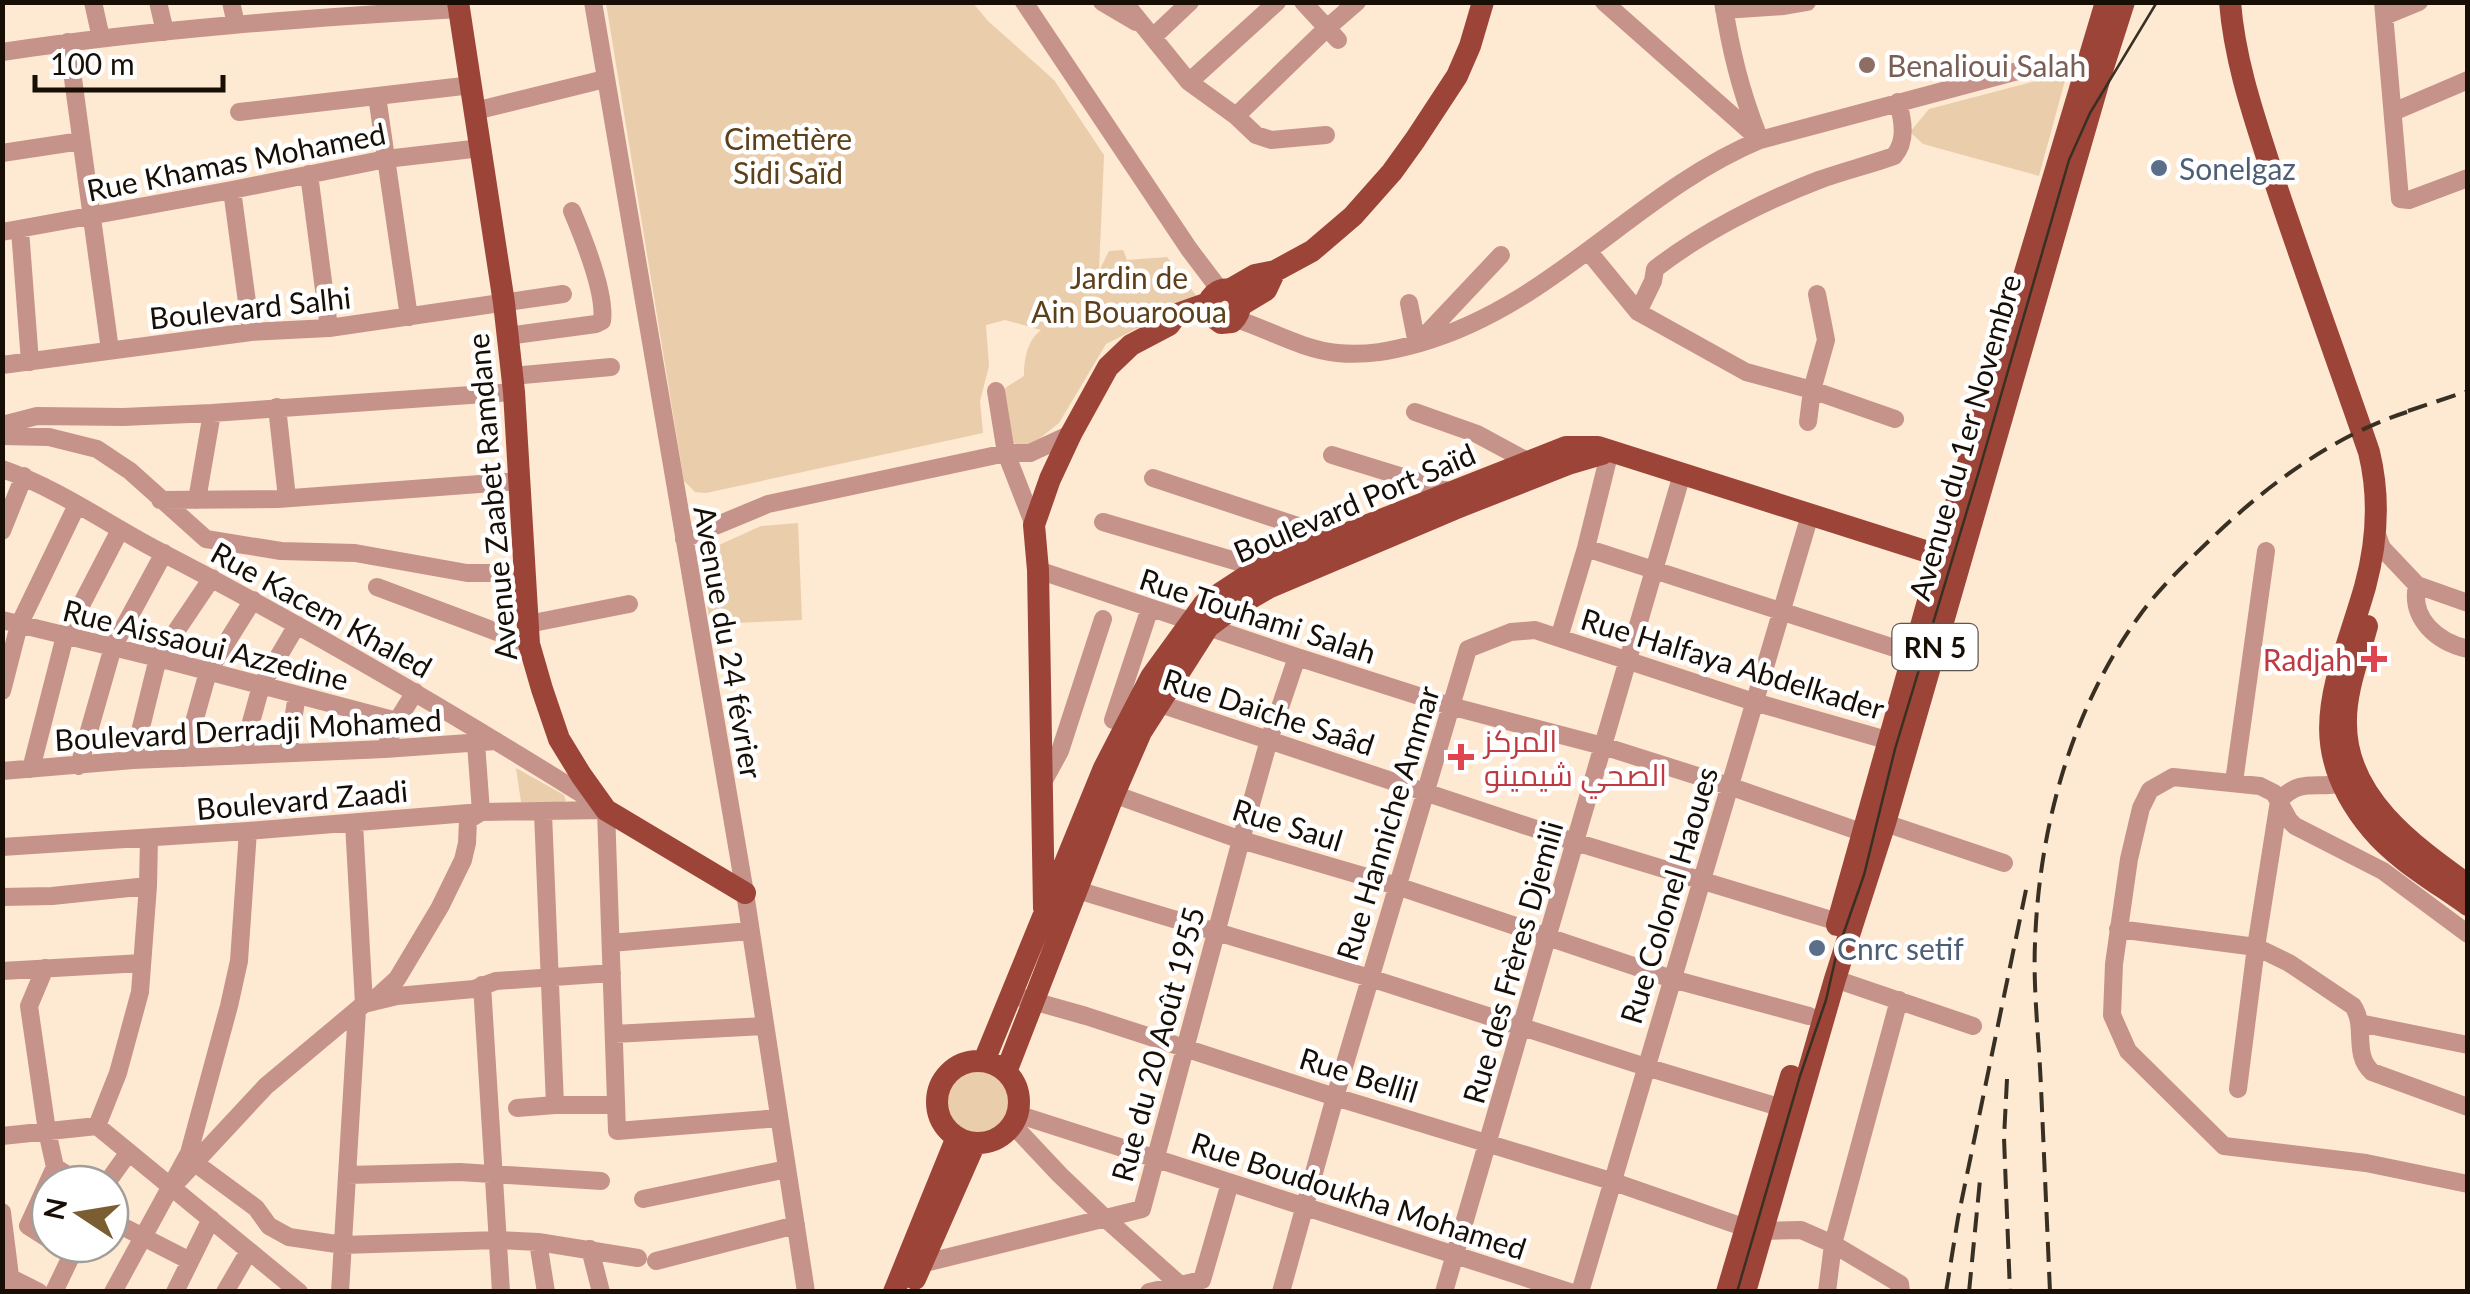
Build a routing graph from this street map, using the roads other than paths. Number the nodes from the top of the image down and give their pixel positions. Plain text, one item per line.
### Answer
1 (92, 2) edge
2 (158, 2) edge
3 (231, 2) edge
4 (593, 2) edge
5 (1024, 2) edge
6 (1102, 2) edge
7 (1124, 2) edge
8 (1190, 2) edge
9 (1277, 2) edge
10 (1304, 2) edge
11 (1357, 2) edge
12 (1468, 2) edge
13 (1483, 2) edge
14 (1604, 2) edge
15 (1807, 2) edge
16 (2106, 2) edge
17 (2124, 2) edge
18 (2230, 2) edge
19 (2243, 2) edge
20 (2418, 2) edge
21 (459, 6) edge
22 (1723, 6) edge
23 (2384, 9) edge
24 (304, 10) edge
25 (236, 24) junction
26 (165, 32) junction
27 (1149, 32) junction
28 (1332, 34) junction
29 (101, 38) junction
30 (68, 42) junction
31 (2, 52) edge
32 (2093, 74) junction
33 (605, 79) junction
34 (2468, 80) edge
35 (1190, 82) junction
36 (472, 85) junction
37 (377, 96) junction
38 (1898, 102) junction
39 (475, 111) junction
40 (239, 112) dead end
41 (2393, 112) junction
42 (1432, 115) junction
43 (1236, 116) junction
44 (1326, 135) dead end
45 (1760, 140) junction
46 (81, 142) junction
47 (481, 148) junction
48 (2, 153) edge
49 (386, 159) junction
50 (310, 174) junction
51 (2468, 178) edge
52 (232, 190) junction
53 (572, 211) dead end
54 (90, 216) junction
55 (11, 231) edge
56 (1589, 252) junction
57 (1501, 254) dead end
58 (563, 294) dead end
59 (1817, 294) dead end
60 (504, 303) junction
61 (1409, 303) dead end
62 (1225, 305) junction
63 (1638, 312) junction
64 (409, 317) junction
65 (329, 328) junction
66 (251, 332) junction
67 (507, 336) junction
68 (1417, 344) junction
69 (110, 350) junction
70 (30, 362) junction
71 (2, 364) edge
72 (611, 366) dead end
73 (513, 384) junction
74 (1812, 390) junction
75 (996, 391) dead end
76 (277, 407) junction
77 (1414, 412) dead end
78 (212, 413) junction
79 (1895, 419) dead end
80 (1808, 422) dead end
81 (2, 424) edge
82 (1071, 434) junction
83 (2, 436) edge
84 (1610, 451) junction
85 (1006, 453) junction
86 (1332, 455) dead end
87 (1529, 462) junction
88 (2, 469) edge
89 (1682, 474) junction
90 (24, 476) junction
91 (1153, 478) dead end
92 (520, 482) junction
93 (1451, 492) junction
94 (287, 498) junction
95 (1480, 498) junction
96 (160, 500) junction
97 (197, 500) junction
98 (77, 506) junction
99 (1810, 514) junction
100 (1102, 522) dead end
101 (1034, 525) junction
102 (2375, 529) junction
103 (120, 530) junction
104 (2, 531) edge
105 (1334, 538) junction
106 (684, 539) junction
107 (1586, 548) junction
108 (2266, 551) dead end
109 (2386, 552) junction
110 (164, 553) junction
111 (1950, 556) junction
112 (1258, 568) junction
113 (1038, 570) junction
114 (1654, 570) junction
115 (525, 573) junction
116 (212, 578) junction
117 (2418, 585) junction
118 (378, 586) dead end
119 (253, 600) junction
120 (2468, 603) edge
121 (629, 604) dead end
122 (1150, 608) junction
123 (1782, 610) junction
124 (1103, 619) dead end
125 (11, 623) edge
126 (297, 625) junction
127 (1199, 625) junction
128 (529, 634) junction
129 (65, 636) junction
130 (1559, 638) junction
131 (113, 647) junction
132 (2468, 649) edge
133 (1913, 654) junction
134 (158, 658) junction
135 (1297, 658) junction
136 (1628, 662) junction
137 (208, 672) junction
138 (260, 686) junction
139 (2, 691) edge
140 (415, 692) junction
141 (297, 696) junction
142 (1149, 701) junction
143 (1754, 702) junction
144 (1450, 706) junction
145 (1113, 720) dead end
146 (397, 721) junction
147 (1269, 740) junction
148 (496, 741) junction
149 (1890, 741) junction
150 (476, 744) junction
151 (1603, 746) junction
152 (386, 748) junction
153 (288, 752) junction
154 (242, 755) junction
155 (184, 758) junction
156 (133, 760) junction
157 (79, 766) junction
158 (31, 769) junction
159 (2, 772) edge
160 (2350, 780) junction
161 (2234, 782) junction
162 (1042, 784) junction
163 (1730, 786) junction
164 (1105, 792) junction
165 (1425, 792) junction
166 (2280, 801) junction
167 (606, 810) junction
168 (480, 812) junction
169 (543, 813) junction
170 (354, 822) junction
171 (1874, 828) junction
172 (248, 831) junction
173 (149, 838) junction
174 (1241, 840) junction
175 (1575, 842) junction
176 (2, 847) edge
177 (2004, 863) dead end
178 (1700, 880) junction
179 (2468, 885) edge
180 (148, 886) junction
181 (1397, 886) junction
182 (1067, 887) junction
183 (745, 894) junction
184 (2, 896) edge
185 (2468, 905) edge
186 (1044, 916) junction
187 (1838, 922) junction
188 (2118, 929) junction
189 (750, 931) junction
190 (1216, 931) junction
191 (2468, 934) edge
192 (1548, 936) junction
193 (611, 943) junction
194 (2256, 947) junction
195 (142, 963) junction
196 (45, 968) junction
197 (2, 970) edge
198 (612, 972) junction
199 (550, 978) junction
200 (1370, 978) junction
201 (1672, 979) junction
202 (1836, 979) junction
203 (482, 985) junction
204 (1023, 998) junction
205 (1899, 1000) junction
206 (365, 1004) junction
207 (1809, 1016) junction
208 (2359, 1024) junction
209 (1522, 1025) junction
210 (765, 1026) junction
211 (1973, 1026) dead end
212 (614, 1034) junction
213 (2468, 1045) edge
214 (1186, 1048) junction
215 (995, 1066) junction
216 (1646, 1067) junction
217 (2238, 1089) dead end
218 (1335, 1096) junction
219 (555, 1104) junction
220 (616, 1104) junction
221 (2468, 1107) edge
222 (517, 1108) dead end
223 (1782, 1108) junction
224 (780, 1118) junction
225 (1014, 1119) junction
226 (97, 1126) junction
227 (46, 1131) junction
228 (2, 1136) edge
229 (966, 1140) junction
230 (1488, 1142) junction
231 (129, 1152) junction
232 (1154, 1158) junction
233 (194, 1162) junction
234 (54, 1164) edge
235 (120, 1164) edge
236 (787, 1169) junction
237 (494, 1172) junction
238 (347, 1176) junction
239 (601, 1181) dead end
240 (1612, 1181) junction
241 (1230, 1183) junction
242 (2468, 1184) edge
243 (172, 1187) junction
244 (644, 1200) dead end
245 (1305, 1206) junction
246 (2, 1212) edge
247 (210, 1219) junction
248 (1106, 1219) junction
249 (796, 1225) junction
250 (130, 1229) edge
251 (1754, 1229) junction
252 (144, 1236) junction
253 (498, 1240) junction
254 (538, 1242) junction
255 (343, 1244) junction
256 (1832, 1244) junction
257 (590, 1249) junction
258 (249, 1250) junction
259 (1455, 1255) junction
260 (190, 1261) junction
261 (63, 1264) edge
262 (912, 1266) junction
263 (10, 1284) edge
264 (288, 1288) edge
265 (1181, 1288) edge
266 (39, 1292) edge
267 (54, 1292) edge
268 (113, 1292) edge
269 (174, 1292) edge
270 (225, 1292) edge
271 (340, 1292) edge
272 (500, 1292) edge
273 (546, 1292) edge
274 (601, 1292) edge
275 (806, 1292) edge
276 (894, 1292) edge
277 (910, 1292) edge
278 (1148, 1292) edge
279 (1282, 1292) edge
280 (1444, 1292) edge
281 (1570, 1292) edge
282 (1580, 1292) edge
283 (1728, 1292) edge
284 (1745, 1292) edge
285 (1826, 1292) edge
286 (1901, 1292) edge

1 - 29 street
2 - 26 street
3 - 25 street
4 - 33 street, Avenue du 24 février
5 - 62 street
6 - 27 street
7 - 27 street
8 - 27 street
9 - 35 street
10 - 28 street
11 - 28 street
12 - 42 main road
13 - 42 main road
14 - 45 street
15 - 22 street
16 - 32 main road, Avenue du 1er Novembre / RN 5
17 - 32 main road, Avenue du 1er Novembre / RN 5
18 - 102 main road
19 - 109 main road
20 - 23 street
21 - 24 street
21 - 36 main road, Avenue Zaabet Ramdane
22 - 45 street
23 - 41 street
24 - 25 street
25 - 26 street
26 - 29 street
27 - 35 street
28 - 43 street
29 - 30 street
30 - 31 street
30 - 46 street
32 - 38 street
32 - 111 main road, Avenue du 1er Novembre / RN 5
33 - 39 street
33 - 106 street, Avenue du 24 février
34 - 41 street
35 - 43 street
36 - 37 street
36 - 39 main road, Avenue Zaabet Ramdane
37 - 40 street
37 - 49 street
38 - 45 street
38 - 63 street
39 - 47 main road, Avenue Zaabet Ramdane
41 - 51 street
42 - 62 main road
43 - 44 street
45 - 56 street
46 - 48 street
46 - 54 street
47 - 49 street, Rue Khamas Mohamed
47 - 60 main road, Avenue Zaabet Ramdane
49 - 50 street, Rue Khamas Mohamed
49 - 64 street
50 - 52 street, Rue Khamas Mohamed
50 - 65 street
52 - 54 street, Rue Khamas Mohamed
52 - 66 street
53 - 67 street
54 - 55 street, Rue Khamas Mohamed
54 - 69 street
55 - 70 street
56 - 63 street
56 - 68 street
57 - 68 street
58 - 60 street, Boulevard Salhi
59 - 74 street
60 - 64 street, Boulevard Salhi
60 - 67 main road, Avenue Zaabet Ramdane
61 - 68 street
62 - 68 street
62 - 82 main road
63 - 74 street
64 - 65 street, Boulevard Salhi
65 - 66 street, Boulevard Salhi
66 - 69 street, Boulevard Salhi
67 - 73 main road, Avenue Zaabet Ramdane
69 - 70 street, Boulevard Salhi
70 - 71 street, Boulevard Salhi
72 - 73 street
73 - 76 street
73 - 92 main road, Avenue Zaabet Ramdane
74 - 79 street
74 - 80 street
75 - 85 street
76 - 78 street
76 - 94 street
77 - 87 street
78 - 81 street
78 - 97 street
82 - 85 street
82 - 101 main road
83 - 96 street
84 - 87 main road, Boulevard Port Saïd
84 - 89 main road, Boulevard Port Saïd
84 - 95 main road
84 - 107 street
85 - 101 street
85 - 106 street
86 - 93 street
87 - 93 main road, Boulevard Port Saïd
88 - 90 street, Rue Kacem Khaled
89 - 99 main road, Boulevard Port Saïd
89 - 114 street, Rue des Frères Djemili
90 - 98 street, Rue Kacem Khaled
90 - 104 street
91 - 105 street
92 - 94 street
92 - 115 main road, Avenue Zaabet Ramdane
93 - 95 street
93 - 105 main road, Boulevard Port Saïd
94 - 97 street
95 - 127 main road
96 - 97 street
96 - 115 street
98 - 103 street, Rue Kacem Khaled
98 - 125 street
99 - 111 main road, Boulevard Port Saïd
99 - 123 street, Rue Colonel Haoues
100 - 112 street
101 - 113 main road
102 - 109 street
102 - 160 main road
103 - 110 street, Rue Kacem Khaled
103 - 129 street
105 - 112 main road, Boulevard Port Saïd
106 - 183 street, Avenue du 24 février
107 - 114 street
107 - 130 street
108 - 161 street
109 - 117 street
109 - 160 main road
110 - 116 street, Rue Kacem Khaled
110 - 131 street
111 - 133 main road, Avenue du 1er Novembre / RN 5
111 - 171 main road, Avenue du 1er Novembre / RN 5
112 - 127 main road, Boulevard Port Saïd
113 - 122 street, Rue Touhami Salah
113 - 162 main road
114 - 123 street
114 - 136 street, Rue des Frères Djemili
115 - 128 main road, Avenue Zaabet Ramdane
116 - 119 street, Rue Kacem Khaled
116 - 134 street
117 - 120 street
117 - 132 street
118 - 128 street
119 - 126 street, Rue Kacem Khaled
119 - 137 street
121 - 128 street
122 - 127 street, Rue Touhami Salah
122 - 145 street
123 - 133 street
123 - 143 street, Rue Colonel Haoues
124 - 162 street
125 - 129 street, Rue Aissaoui Azzedine
125 - 139 street
126 - 138 street
126 - 140 street, Rue Kacem Khaled
127 - 135 street, Rue Touhami Salah
127 - 142 main road
128 - 167 main road, Avenue Zaabet Ramdane
129 - 131 street, Rue Aissaoui Azzedine
129 - 158 street
130 - 136 street, Rue Halfaya Abdelkader
130 - 144 street, Rue Hanniche Ammar
131 - 134 street, Rue Aissaoui Azzedine
131 - 157 street
133 - 149 main road, Avenue du 1er Novembre / RN 5
134 - 137 street, Rue Aissaoui Azzedine
134 - 156 street
135 - 144 street, Rue Touhami Salah
135 - 147 street, Rue du 20 Août 1955
136 - 143 street, Rue Halfaya Abdelkader
136 - 151 street, Rue des Frères Djemili
137 - 138 street, Rue Aissaoui Azzedine
137 - 155 street
138 - 141 street, Rue Aissaoui Azzedine
138 - 154 street
140 - 146 street
140 - 148 street, Rue Kacem Khaled
141 - 146 street, Rue Aissaoui Azzedine
141 - 153 street
142 - 147 street, Rue Daiche Saâd
142 - 164 main road
143 - 149 street, Rue Halfaya Abdelkader
143 - 163 street, Rue Colonel Haoues
144 - 151 street, Rue Touhami Salah
144 - 165 street, Rue Hanniche Ammar
146 - 152 street
147 - 165 street, Rue Daiche Saâd
147 - 174 street, Rue du 20 Août 1955
148 - 150 street, Boulevard Derradji Mohamed
148 - 167 street, Rue Kacem Khaled
149 - 171 main road, Avenue du 1er Novembre / RN 5
150 - 152 street, Boulevard Derradji Mohamed
150 - 168 street
151 - 163 street, Rue Touhami Salah
151 - 175 street, Rue des Frères Djemili
152 - 153 street, Boulevard Derradji Mohamed
153 - 154 street, Boulevard Derradji Mohamed
154 - 155 street, Boulevard Derradji Mohamed
155 - 156 street, Boulevard Derradji Mohamed
156 - 157 street, Boulevard Derradji Mohamed
157 - 158 street, Boulevard Derradji Mohamed
158 - 159 street, Boulevard Derradji Mohamed
160 - 166 street
160 - 179 main road
160 - 185 main road
161 - 166 street
161 - 188 street
162 - 186 main road
163 - 171 street, Rue Touhami Salah
163 - 178 street, Rue Colonel Haoues
164 - 174 street, Rue Saul
164 - 182 main road
165 - 175 street, Rue Daiche Saâd
165 - 181 street, Rue Hanniche Ammar
166 - 191 street
166 - 194 street
167 - 169 street, Boulevard Zaadi
167 - 183 main road, Avenue Zaabet Ramdane
167 - 193 street
168 - 169 street, Boulevard Zaadi
168 - 170 street, Boulevard Zaadi
168 - 206 street
169 - 199 street
170 - 172 street, Boulevard Zaadi
170 - 206 street
171 - 177 street, Rue Touhami Salah
171 - 187 main road, Avenue du 1er Novembre / RN 5
171 - 202 main road, Avenue du 1er Novembre / RN 5
172 - 173 street, Boulevard Zaadi
172 - 243 street
173 - 176 street, Boulevard Zaadi
173 - 180 street
174 - 181 street, Rue Saul
174 - 190 street, Rue du 20 Août 1955
175 - 178 street, Rue Daiche Saâd
175 - 192 street, Rue des Frères Djemili
178 - 187 street, Rue Daiche Saâd
178 - 201 street, Rue Colonel Haoues
180 - 184 street
180 - 195 street
181 - 192 street, Rue Saul
181 - 200 street, Rue Hanniche Ammar
182 - 186 main road
182 - 190 street
182 - 204 main road
183 - 189 street, Avenue du 24 février
186 - 204 main road
187 - 207 main road, Avenue du 1er Novembre / RN 5
188 - 194 street
188 - 242 street
189 - 193 street
189 - 210 street, Avenue du 24 février
190 - 200 street
190 - 214 street, Rue du 20 Août 1955
192 - 201 street, Rue Saul
192 - 209 street, Rue des Frères Djemili
193 - 198 street
194 - 208 street
194 - 217 street
195 - 196 street
195 - 226 street
196 - 197 street
196 - 227 street
198 - 199 street
198 - 212 street
199 - 203 street
199 - 219 street
200 - 209 street
200 - 218 street, Rue Hanniche Ammar
201 - 207 street, Rue Saul
201 - 216 street, Rue Colonel Haoues
202 - 205 street
202 - 251 main road, Avenue du 1er Novembre / RN 5
203 - 206 street
203 - 237 street
204 - 214 street, Rue Bellil
204 - 215 main road
205 - 211 street
205 - 256 street
206 - 233 street
206 - 238 street
207 - 223 main road, Avenue du 1er Novembre / RN 5
208 - 213 street
208 - 221 street
209 - 216 street
209 - 230 street, Rue des Frères Djemili
210 - 212 street
210 - 224 street, Avenue du 24 février
212 - 220 street
214 - 218 street, Rue Bellil
214 - 232 street, Rue du 20 Août 1955
215 - 225 main road
215 - 229 main road
216 - 223 street
216 - 240 street, Rue Colonel Haoues
218 - 230 street, Rue Bellil
218 - 245 street, Rue Hanniche Ammar
219 - 220 street
219 - 222 street
220 - 224 street
223 - 251 main road, Avenue du 1er Novembre / RN 5
224 - 236 street, Avenue du 24 février
225 - 229 main road
225 - 232 street, Rue Boudoukha Mohamed
225 - 248 street
226 - 227 street
226 - 231 street
227 - 228 street
227 - 234 street
229 - 262 main road
230 - 240 street, Rue Bellil
230 - 259 street, Rue des Frères Djemili
231 - 235 street
231 - 243 street
232 - 241 street, Rue Boudoukha Mohamed
232 - 248 street, Rue du 20 Août 1955
233 - 243 street
233 - 255 street
236 - 244 street
236 - 249 street, Avenue du 24 février
237 - 238 street
237 - 239 street
237 - 253 street
238 - 255 street
240 - 251 street, Rue Bellil
240 - 282 street, Rue Colonel Haoues
241 - 245 street, Rue Boudoukha Mohamed
241 - 265 street
243 - 247 street
243 - 252 street
245 - 259 street, Rue Boudoukha Mohamed
245 - 279 street, Rue Hanniche Ammar
246 - 263 street
247 - 258 street
247 - 260 street
248 - 262 street, Rue du 20 Août 1955
248 - 265 street
249 - 257 street
249 - 275 street, Avenue du 24 février
250 - 252 street
251 - 256 street, Rue Bellil
251 - 283 main road, Avenue du 1er Novembre / RN 5
251 - 284 main road, Avenue du 1er Novembre / RN 5
252 - 260 street
252 - 268 street
253 - 254 street
253 - 255 street
253 - 272 street
254 - 257 street
254 - 273 street
255 - 271 street
256 - 285 street
256 - 286 street, Rue Bellil
257 - 274 street
258 - 264 street
258 - 270 street
259 - 280 street, Rue des Frères Djemili
259 - 281 street, Rue Boudoukha Mohamed
260 - 269 street
261 - 267 street
262 - 276 main road
262 - 277 main road
263 - 266 street
265 - 278 street

